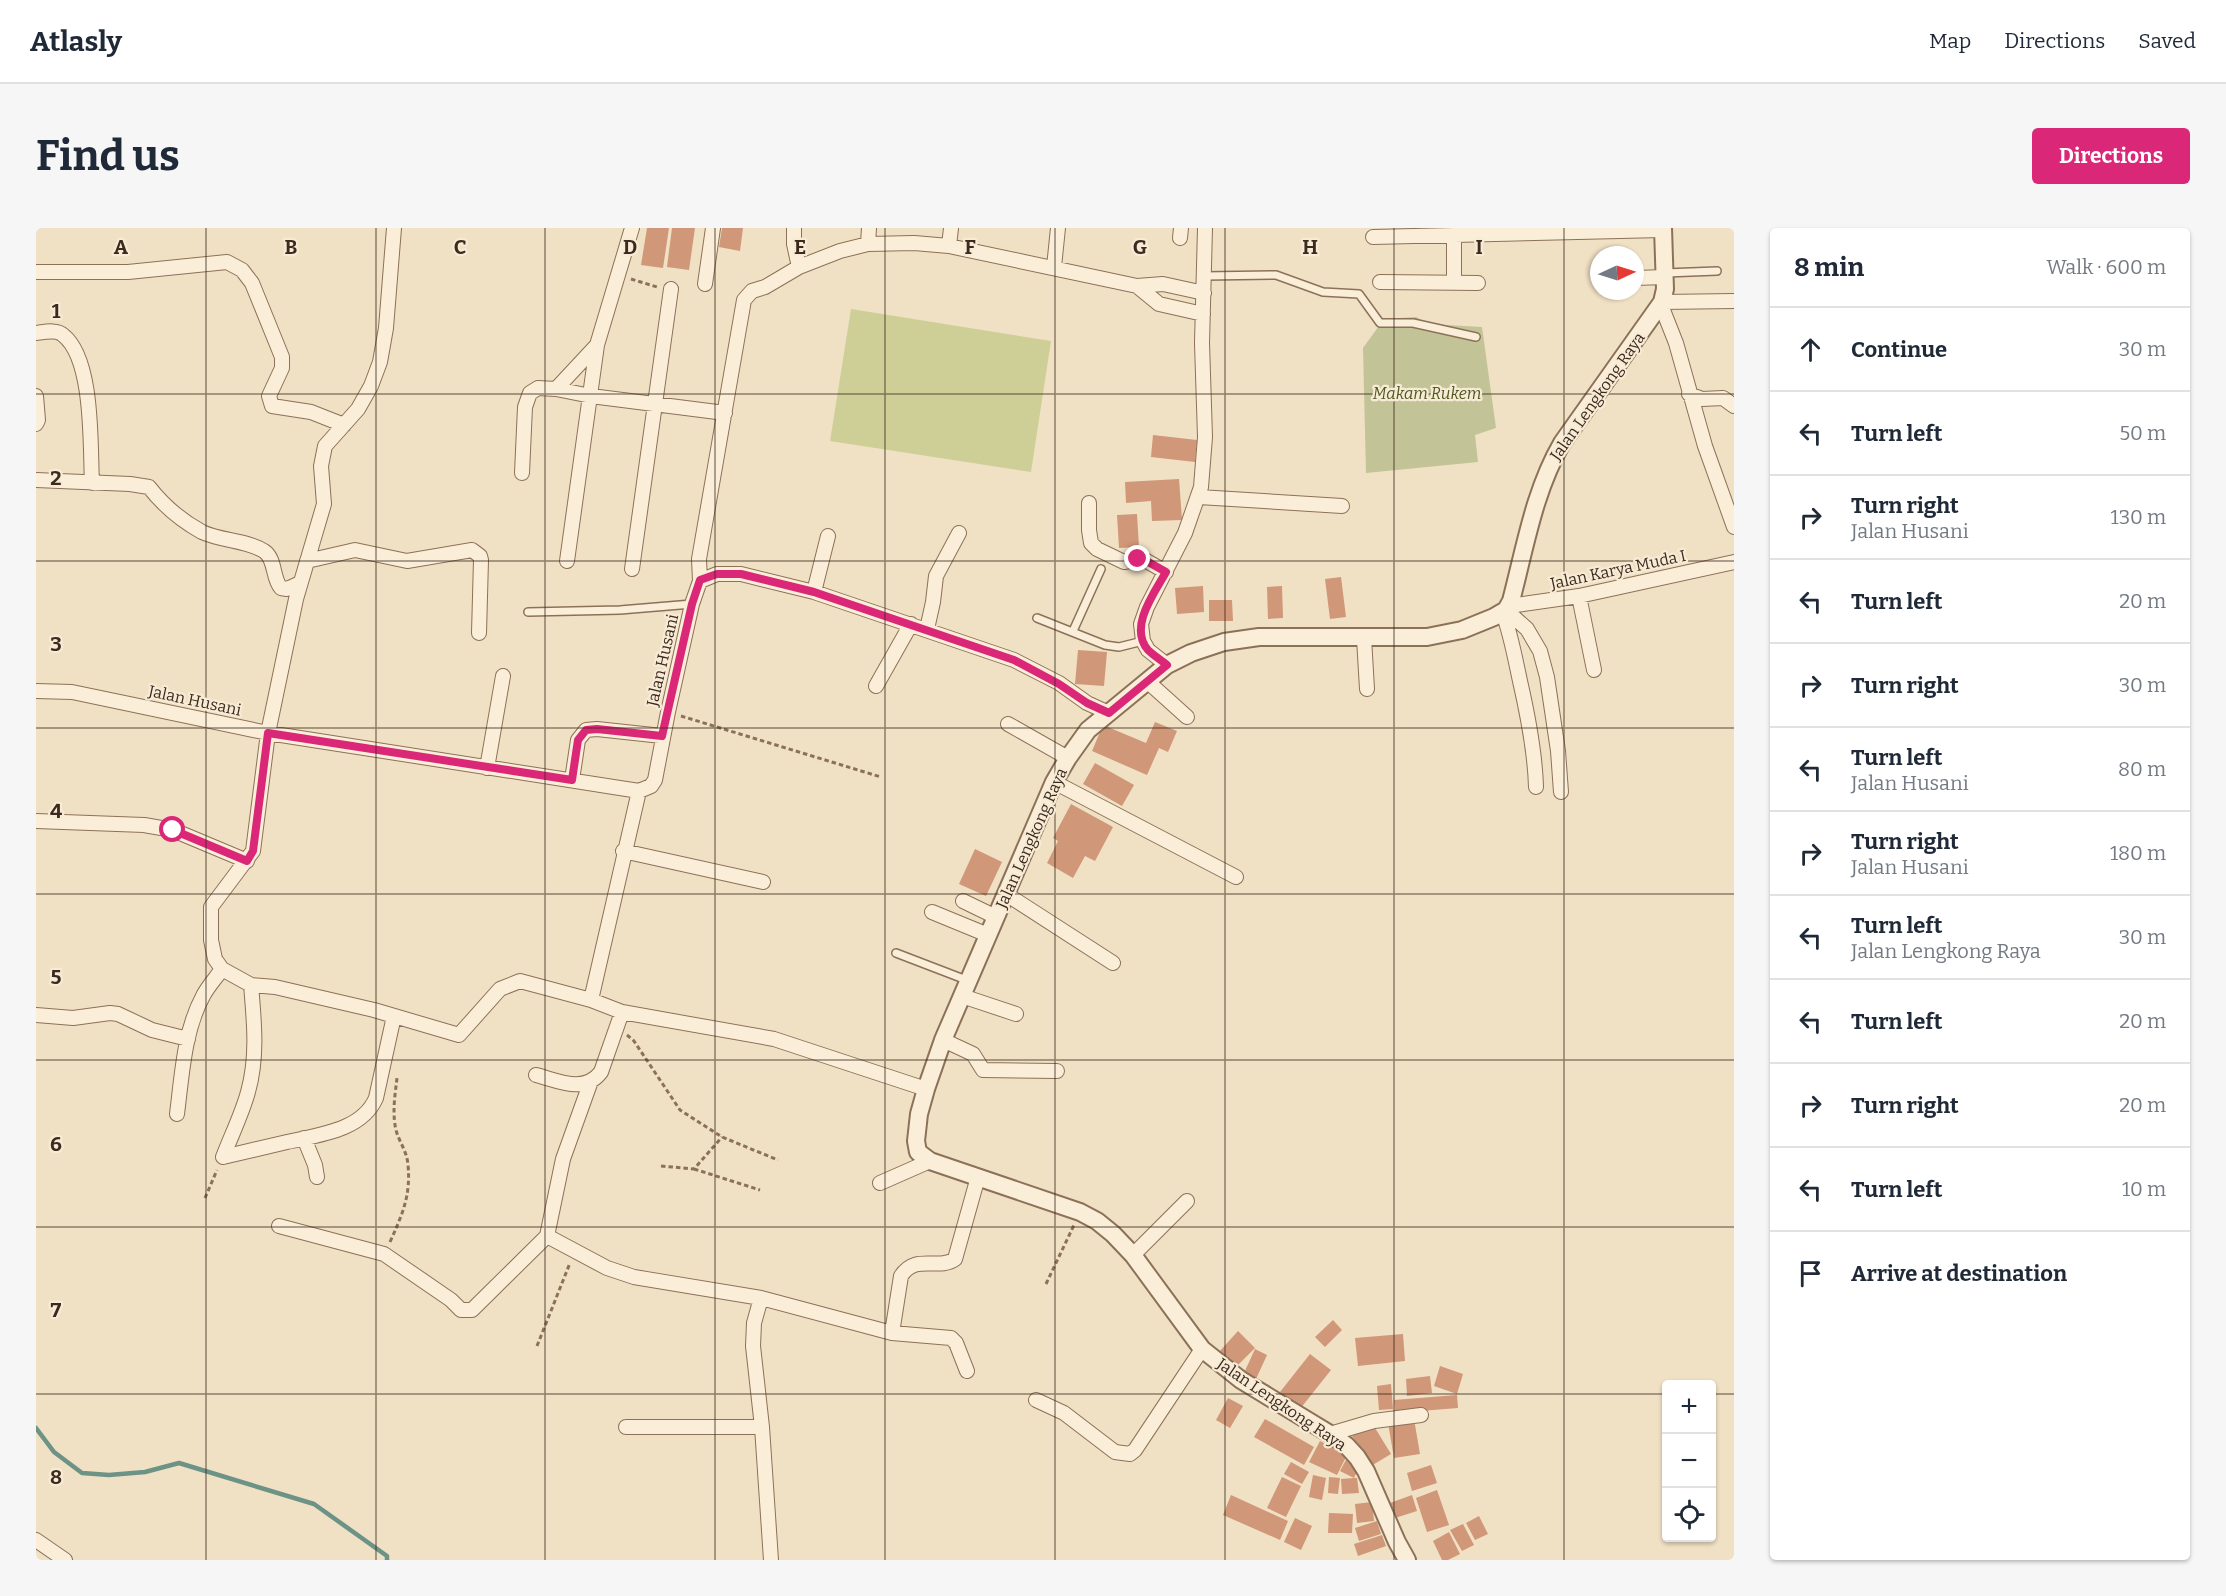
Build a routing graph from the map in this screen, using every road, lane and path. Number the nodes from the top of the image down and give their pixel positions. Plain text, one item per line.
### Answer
1 (394, 228) edge
2 (632, 228) edge
3 (713, 228) edge
4 (794, 228) edge
5 (868, 228) edge
6 (951, 228) edge
7 (1058, 228) edge
8 (1205, 228) edge
9 (1663, 229) edge
10 (1514, 231) edge
11 (1454, 236) junction
12 (1373, 237) dead end
13 (868, 244) junction
14 (949, 246) junction
15 (799, 267) junction
16 (1054, 267) junction
17 (1717, 271) dead end
18 (36, 272) edge
19 (1665, 275) junction
20 (1205, 276) junction
21 (1644, 277) edge
22 (1380, 282) dead end
23 (1454, 282) junction
24 (1478, 283) dead end
25 (705, 284) dead end
26 (1137, 286) junction
27 (671, 289) dead end
28 (1204, 292) junction
29 (1734, 301) edge
30 (1662, 303) junction
31 (1203, 314) junction
32 (36, 333) edge
33 (1476, 337) dead end
34 (597, 345) junction
35 (556, 388) junction
36 (1689, 394) junction
37 (36, 396) edge
38 (591, 396) junction
39 (655, 404) junction
40 (1734, 406) edge
41 (725, 413) junction
42 (36, 424) edge
43 (344, 425) junction
44 (522, 473) dead end
45 (36, 480) edge
46 (92, 483) junction
47 (1199, 497) junction
48 (1089, 503) dead end
49 (1342, 506) dead end
50 (1734, 527) edge
51 (959, 533) dead end
52 (828, 536) dead end
53 (307, 561) junction
54 (567, 561) dead end
55 (1734, 562) edge
56 (632, 569) dead end
57 (1101, 569) dead end
58 (1166, 572) junction
59 (700, 580) junction
60 (300, 583) junction
61 (814, 592) junction
62 (1579, 596) junction
63 (692, 604) junction
64 (1506, 610) junction
65 (528, 612) dead end
66 (1037, 618) dead end
67 (911, 624) junction
68 (927, 629) junction
69 (1072, 631) junction
70 (479, 633) dead end
71 (1364, 638) junction
72 (1143, 641) junction
73 (1167, 665) junction
74 (1594, 670) dead end
75 (503, 676) dead end
76 (1147, 681) junction
77 (876, 686) dead end
78 (1367, 689) dead end
79 (36, 691) edge
80 (1087, 703) junction
81 (668, 712) junction
82 (1109, 713) junction
83 (1186, 717) dead end
84 (1008, 724) dead end
85 (1089, 730) junction
86 (268, 733) junction
87 (662, 736) junction
88 (1068, 758) junction
89 (487, 768) junction
90 (881, 777) dead end
91 (572, 780) junction
92 (1054, 782) junction
93 (1536, 787) dead end
94 (639, 791) junction
95 (1561, 792) dead end
96 (36, 821) edge
97 (623, 851) junction
98 (247, 861) junction
99 (1236, 877) dead end
100 (763, 882) dead end
101 (1006, 894) junction
102 (963, 901) dead end
103 (932, 912) dead end
104 (996, 917) junction
105 (988, 935) junction
106 (896, 953) dead end
107 (1113, 963) dead end
108 (222, 969) junction
109 (251, 985) junction
110 (965, 989) junction
111 (591, 1000) junction
112 (622, 1012) junction
113 (1016, 1014) dead end
114 (36, 1015) edge
115 (394, 1016) junction
116 (617, 1026) junction
117 (188, 1039) junction
118 (943, 1040) junction
119 (398, 1069) dead end
120 (1057, 1071) dead end
121 (536, 1075) dead end
122 (591, 1082) junction
123 (926, 1089) junction
124 (177, 1114) dead end
125 (722, 1137) junction
126 (304, 1138) junction
127 (223, 1157) junction
128 (778, 1160) dead end
129 (930, 1161) junction
130 (661, 1166) dead end
131 (694, 1169) junction
132 (317, 1177) dead end
133 (978, 1177) junction
134 (880, 1183) dead end
135 (760, 1190) dead end
136 (205, 1198) dead end
137 (1187, 1201) dead end
138 (1080, 1212) junction
139 (279, 1226) dead end
140 (547, 1236) junction
141 (574, 1251) junction
142 (384, 1254) junction
143 (1133, 1255) junction
144 (1046, 1284) dead end
145 (761, 1298) junction
146 (892, 1333) junction
147 (537, 1347) dead end
148 (1202, 1348) junction
149 (967, 1371) dead end
150 (1036, 1400) dead end
151 (1421, 1415) dead end
152 (626, 1427) dead end
153 (762, 1427) junction
154 (1330, 1434) junction
155 (36, 1540) edge
156 (65, 1560) edge
157 (771, 1560) edge
158 (1407, 1560) edge

1 - 43 street
2 - 34 street
3 - 25 street
4 - 15 street
5 - 13 street
6 - 14 street
7 - 16 street
8 - 20 street
9 - 10 street
9 - 19 street, Jalan Lengkong Raya
10 - 11 street
11 - 12 street
11 - 23 street
13 - 14 street, Jalan Husani
13 - 15 street, Jalan Husani
14 - 16 street, Jalan Husani
15 - 41 street, Jalan Husani
16 - 26 street, Jalan Husani
17 - 19 lane
18 - 43 street
19 - 21 street
19 - 30 street, Jalan Lengkong Raya
20 - 28 street
20 - 33 lane
22 - 23 street
23 - 24 street
26 - 28 street
26 - 31 street
27 - 39 street
28 - 31 street
29 - 30 street
30 - 36 street
30 - 64 street, Jalan Lengkong Raya
31 - 47 street
32 - 46 street
34 - 35 street
34 - 38 street
35 - 38 street
35 - 44 street
36 - 40 street
36 - 50 street
37 - 42 street
38 - 39 street
38 - 54 street
39 - 41 street
39 - 56 street
41 - 59 street, Jalan Husani
43 - 53 street
45 - 46 street
46 - 60 street
47 - 49 street
47 - 58 street
48 - 58 street
51 - 68 street
52 - 61 street
53 - 60 street
53 - 70 street
55 - 62 street, Jalan Karya Muda I
57 - 69 lane
58 - 72 street
59 - 61 street
59 - 63 street, Jalan Husani
60 - 86 street
61 - 67 street
62 - 64 street, Jalan Karya Muda I
62 - 74 street
63 - 65 lane
63 - 81 street, Jalan Husani
64 - 71 street, Jalan Lengkong Raya
64 - 93 street
64 - 95 street
66 - 69 lane
67 - 68 street
67 - 77 street
68 - 80 street
69 - 72 lane
71 - 73 street, Jalan Lengkong Raya
71 - 78 street
72 - 73 street
73 - 76 street, Jalan Lengkong Raya
75 - 89 street
76 - 82 street, Jalan Lengkong Raya
76 - 83 street
79 - 86 street, Jalan Husani
80 - 82 street
80 - 85 street
81 - 87 street, Jalan Husani
81 - 90 path
82 - 85 street, Jalan Lengkong Raya
84 - 88 street
85 - 88 street, Jalan Lengkong Raya
86 - 89 street, Jalan Husani
86 - 98 street
87 - 91 street
87 - 94 street, Jalan Husani
88 - 92 street, Jalan Lengkong Raya
89 - 91 street, Jalan Husani
91 - 94 street, Jalan Husani
92 - 99 street
92 - 101 street, Jalan Lengkong Raya
94 - 97 street
96 - 98 street
97 - 100 street
97 - 111 street
98 - 108 street
101 - 104 street, Jalan Lengkong Raya
101 - 107 street
102 - 104 street
103 - 105 street
104 - 105 street, Jalan Lengkong Raya
105 - 110 street, Jalan Lengkong Raya
106 - 110 lane
108 - 109 street
108 - 117 street
109 - 115 street
109 - 127 street
110 - 113 street
110 - 118 street, Jalan Lengkong Raya
111 - 112 street
111 - 115 street
112 - 116 street
112 - 123 street
114 - 117 street
115 - 126 street
116 - 122 street
116 - 125 path
117 - 124 street
118 - 120 street
118 - 123 street, Jalan Lengkong Raya
119 - 142 path
121 - 122 street
122 - 140 street
123 - 129 street, Jalan Lengkong Raya
125 - 128 path
125 - 131 path
126 - 127 street
126 - 132 street
127 - 136 path
129 - 133 street, Jalan Lengkong Raya
129 - 134 street
130 - 131 path
131 - 135 path
133 - 138 street, Jalan Lengkong Raya
133 - 146 street
137 - 143 street
138 - 143 street, Jalan Lengkong Raya
138 - 144 path
139 - 142 street
140 - 141 street
140 - 142 street
141 - 145 street
141 - 147 path
143 - 148 street, Jalan Lengkong Raya
145 - 146 street
145 - 153 street
146 - 149 street
148 - 150 street
148 - 154 street, Jalan Lengkong Raya
151 - 154 street
152 - 153 street
153 - 157 street
154 - 158 street, Jalan Lengkong Raya
155 - 156 street

